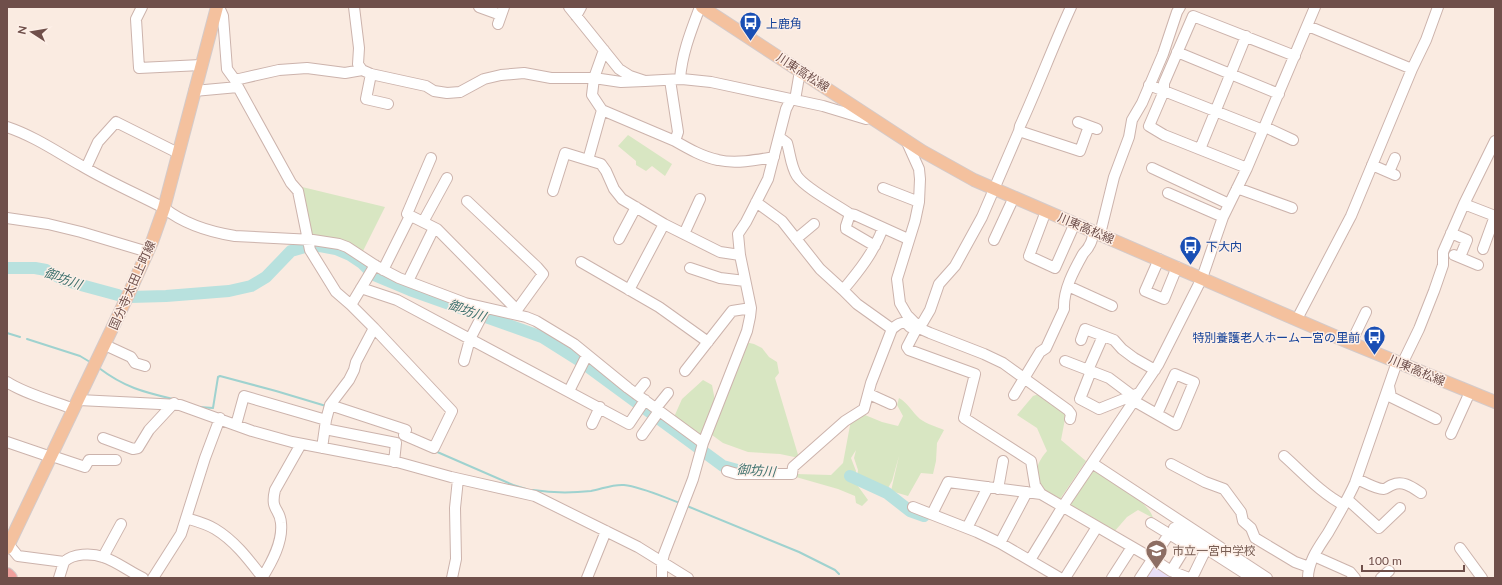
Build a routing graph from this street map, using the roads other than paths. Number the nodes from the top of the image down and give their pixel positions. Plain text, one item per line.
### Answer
1 (142, 7) edge
2 (218, 7) edge
3 (354, 7) edge
4 (478, 7) edge
5 (569, 7) edge
6 (701, 7) edge
7 (1071, 7) edge
8 (1180, 7) edge
9 (1316, 7) edge
10 (1438, 7) edge
11 (579, 12) edge
12 (501, 15) edge
13 (1308, 26) junction
14 (1246, 36) junction
15 (604, 50) junction
16 (1177, 52) junction
17 (1295, 56) junction
18 (201, 65) junction
19 (1412, 69) junction
20 (362, 70) junction
21 (800, 71) junction
22 (371, 74) junction
23 (1231, 74) junction
24 (594, 78) junction
25 (675, 79) junction
26 (645, 81) junction
27 (236, 84) junction
28 (1149, 85) junction
29 (194, 90) junction
30 (1164, 91) junction
31 (1279, 94) junction
32 (793, 99) junction
33 (388, 104) dead end
34 (602, 110) junction
35 (1216, 112) junction
36 (871, 117) junction
37 (1078, 122) dead end
38 (7, 127) edge
39 (1264, 129) junction
40 (1019, 132) junction
41 (779, 137) junction
42 (906, 140) junction
43 (1293, 140) dead end
44 (675, 141) junction
45 (1495, 142) edge
46 (1200, 149) junction
47 (178, 153) junction
48 (774, 157) junction
49 (1492, 157) edge
50 (431, 158) dead end
51 (1395, 158) dead end
52 (588, 160) junction
53 (1372, 165) junction
54 (86, 168) junction
55 (1152, 168) dead end
56 (1247, 168) junction
57 (447, 178) dead end
58 (883, 188) dead end
59 (1237, 188) junction
60 (994, 189) junction
61 (553, 191) dead end
62 (1168, 193) dead end
63 (1014, 197) junction
64 (700, 199) dead end
65 (467, 201) dead end
66 (756, 202) junction
67 (919, 202) junction
68 (1229, 204) junction
69 (1464, 204) junction
70 (636, 207) junction
71 (164, 208) junction
72 (1292, 208) dead end
73 (1046, 211) junction
74 (850, 214) junction
75 (410, 216) junction
76 (1495, 216) edge
77 (1223, 217) junction
78 (7, 218) edge
79 (423, 222) junction
80 (1075, 223) junction
81 (664, 224) junction
82 (814, 224) dead end
83 (434, 228) junction
84 (883, 228) junction
85 (1451, 232) junction
86 (1097, 233) junction
87 (684, 234) junction
88 (619, 239) dead end
89 (796, 239) junction
90 (908, 239) junction
91 (994, 240) dead end
92 (309, 245) junction
93 (875, 246) junction
94 (148, 252) junction
95 (740, 255) junction
96 (1158, 259) junction
97 (580, 262) dead end
98 (1177, 267) junction
99 (690, 268) dead end
100 (374, 270) junction
101 (1202, 278) junction
102 (408, 281) junction
103 (745, 281) junction
104 (1068, 286) junction
105 (361, 288) junction
106 (629, 290) junction
107 (842, 290) junction
108 (351, 305) junction
109 (1112, 306) dead end
110 (751, 308) junction
111 (516, 312) junction
112 (1366, 312) dead end
113 (484, 313) junction
114 (1297, 319) junction
115 (917, 327) junction
116 (374, 328) junction
117 (892, 329) junction
118 (1103, 336) junction
119 (470, 339) junction
120 (1081, 340) dead end
121 (708, 342) junction
122 (1351, 343) junction
123 (105, 345) junction
124 (464, 361) dead end
125 (585, 361) junction
126 (1065, 361) dead end
127 (1400, 363) junction
128 (145, 366) dead end
129 (685, 370) dead end
130 (1090, 370) junction
131 (1154, 370) junction
132 (1025, 379) junction
133 (7, 382) edge
134 (645, 383) dead end
135 (1390, 386) junction
136 (569, 391) junction
137 (668, 392) dead end
138 (1470, 392) junction
139 (636, 394) junction
140 (869, 394) junction
141 (1014, 396) dead end
142 (1135, 397) junction
143 (1495, 402) edge
144 (76, 404) junction
145 (174, 404) junction
146 (642, 404) junction
147 (891, 404) dead end
148 (330, 405) junction
149 (600, 407) junction
150 (656, 413) junction
151 (1157, 414) junction
152 (220, 418) junction
153 (1070, 419) dead end
154 (1436, 419) dead end
155 (592, 424) dead end
156 (236, 425) junction
157 (326, 425) junction
158 (1451, 434) dead end
159 (642, 435) dead end
160 (103, 438) dead end
161 (7, 442) edge
162 (300, 444) junction
163 (702, 447) junction
164 (322, 448) junction
165 (52, 456) junction
166 (1284, 456) dead end
167 (116, 460) dead end
168 (394, 462) junction
169 (1003, 462) dead end
170 (1092, 463) junction
171 (1171, 464) dead end
172 (727, 471) dead end
173 (458, 479) junction
174 (1357, 479) junction
175 (993, 488) junction
176 (1028, 492) junction
177 (1421, 493) dead end
178 (1040, 494) junction
179 (1346, 502) junction
180 (1063, 506) junction
181 (913, 507) dead end
182 (1400, 508) dead end
183 (932, 514) junction
184 (186, 518) junction
185 (1152, 523) dead end
186 (121, 524) dead end
187 (1097, 527) junction
188 (967, 528) junction
189 (606, 531) junction
190 (1171, 531) junction
191 (1000, 543) junction
192 (8, 546) edge
193 (1132, 547) junction
194 (1460, 548) dead end
195 (1206, 549) junction
196 (1314, 556) junction
197 (103, 557) junction
198 (1154, 559) junction
199 (1030, 560) junction
200 (64, 562) junction
201 (662, 562) junction
202 (1309, 567) junction
203 (1172, 571) junction
204 (1390, 571) dead end
205 (7, 574) edge
206 (10, 578) edge
207 (59, 578) edge
208 (142, 578) edge
209 (153, 578) edge
210 (263, 578) edge
211 (452, 578) edge
212 (587, 578) edge
213 (662, 578) edge
214 (688, 578) edge
215 (1060, 578) edge
216 (1065, 578) edge
217 (1112, 578) edge
218 (1140, 578) edge
219 (1189, 578) edge
220 (1192, 578) edge
221 (1252, 578) edge
222 (1267, 578) edge
223 (1308, 578) edge
224 (1355, 578) edge
225 (1381, 578) edge
226 (1482, 578) edge

1 - 18 street
2 - 18 main road, 国分寺太田上町線
2 - 27 street
3 - 20 street
4 - 12 street
5 - 11 street
6 - 21 main road, 川東高松線
6 - 25 street
7 - 40 street
8 - 28 street
9 - 13 street
10 - 19 street
11 - 15 street
13 - 17 street
13 - 19 street
14 - 16 street
14 - 17 street
14 - 23 street
15 - 24 street
15 - 26 street
16 - 23 street
16 - 30 street
17 - 31 street
18 - 29 main road, 国分寺太田上町線
19 - 53 street
20 - 22 street
20 - 27 street
21 - 32 street
21 - 36 main road, 川東高松線
22 - 24 street
22 - 33 street
23 - 31 street
23 - 35 street
24 - 26 street
24 - 34 street
25 - 26 street
25 - 32 street
25 - 44 street
27 - 29 street
27 - 92 street
28 - 30 street
28 - 86 street
29 - 47 main road, 国分寺太田上町線
30 - 35 street
30 - 46 street
31 - 39 street
32 - 36 street
32 - 41 street
34 - 44 street
34 - 52 street
35 - 39 street
35 - 46 street
36 - 42 main road, 川東高松線
37 - 40 street
38 - 54 street
39 - 43 street
39 - 56 street
40 - 60 street
41 - 48 street
41 - 74 street
42 - 60 main road, 川東高松線
42 - 67 street
44 - 48 street
45 - 49 street
46 - 56 street
47 - 54 street
47 - 71 main road, 国分寺太田上町線
48 - 66 street
49 - 69 street
50 - 75 street
51 - 53 street
52 - 61 street
52 - 70 street
53 - 114 street
54 - 71 street
55 - 68 street
56 - 59 street
57 - 79 street
58 - 67 street
59 - 68 street
59 - 72 street
60 - 63 main road, 川東高松線
60 - 115 street
62 - 77 street
63 - 73 main road, 川東高松線
63 - 91 street
64 - 87 street
65 - 111 street
66 - 89 street
66 - 95 street
67 - 90 street
68 - 77 street
69 - 76 street
69 - 85 street
70 - 81 street
70 - 88 street
71 - 92 street
71 - 94 main road, 国分寺太田上町線
73 - 80 main road, 川東高松線
73 - 80 street
74 - 84 street
74 - 93 street
75 - 79 street
75 - 100 street
76 - 85 street
77 - 101 street
78 - 94 street
79 - 83 street
80 - 86 main road, 川東高松線
81 - 87 street
81 - 106 street
82 - 89 street
83 - 102 street
83 - 111 street
84 - 90 street
84 - 93 street
85 - 127 street
86 - 96 main road, 川東高松線
86 - 104 street
87 - 95 street
89 - 107 street
90 - 115 street
92 - 100 street
92 - 108 street
93 - 107 street
94 - 123 main road, 国分寺太田上町線
95 - 103 street
96 - 98 main road, 川東高松線
96 - 98 street
97 - 106 street
98 - 101 main road, 川東高松線
99 - 103 street
100 - 102 street
100 - 105 street
101 - 114 main road, 川東高松線
101 - 131 street
102 - 113 street
103 - 110 street
104 - 109 street
104 - 132 street
105 - 108 street
105 - 119 street
106 - 121 street
107 - 117 street
108 - 116 street
110 - 121 street
110 - 163 street
111 - 113 street
111 - 125 street
112 - 122 street
113 - 119 street
114 - 122 main road, 川東高松線
115 - 117 street
115 - 132 street
115 - 178 street
116 - 148 street
116 - 148 street
117 - 140 street
118 - 120 street
118 - 130 street
118 - 131 street
119 - 124 street
119 - 136 street
121 - 129 street
122 - 127 main road, 川東高松線
123 - 128 street
123 - 144 main road, 国分寺太田上町線
125 - 136 street
125 - 139 street
126 - 130 street
127 - 135 street
127 - 138 main road, 川東高松線
130 - 142 street
130 - 142 street
131 - 142 street
132 - 141 street
132 - 153 street
133 - 144 street
134 - 139 street
135 - 154 street
135 - 174 street
136 - 149 street
137 - 150 street
138 - 143 main road, 川東高松線
138 - 158 street
139 - 146 street
140 - 147 street
140 - 172 street
142 - 151 street
142 - 170 street
144 - 145 street
144 - 165 main road, 国分寺太田上町線
145 - 152 street
145 - 160 street
146 - 149 street
146 - 150 street
148 - 157 street
149 - 155 street
150 - 159 street
150 - 163 street
151 - 151 street
152 - 156 street
152 - 184 street
156 - 157 street
156 - 162 street
157 - 164 street
157 - 168 street
161 - 165 street
162 - 164 street
162 - 210 street
163 - 201 street
164 - 168 street
165 - 167 street
165 - 192 main road, 国分寺太田上町線
166 - 179 street
168 - 173 street
169 - 175 street
170 - 180 street
170 - 222 street
171 - 202 street
173 - 189 street
173 - 211 street
174 - 177 street
174 - 179 street
175 - 176 street
175 - 183 street
175 - 188 street
176 - 178 street
176 - 191 street
178 - 180 street
179 - 182 street
179 - 196 street
180 - 187 street
180 - 199 street
181 - 183 street
183 - 188 street
184 - 209 street
184 - 210 street
185 - 190 street
186 - 197 street
187 - 193 street
187 - 216 street
188 - 191 street
189 - 201 street
189 - 212 street
190 - 195 street
190 - 198 street
190 - 203 street
191 - 199 street
192 - 200 street
193 - 198 street
193 - 217 street
194 - 226 street
195 - 220 street
195 - 221 street
196 - 202 street
196 - 224 street
197 - 200 street
197 - 208 street
198 - 203 street
198 - 218 street
199 - 215 street
200 - 207 street
201 - 213 street
201 - 214 street
202 - 223 street
203 - 219 street
204 - 225 street
205 - 206 highway

